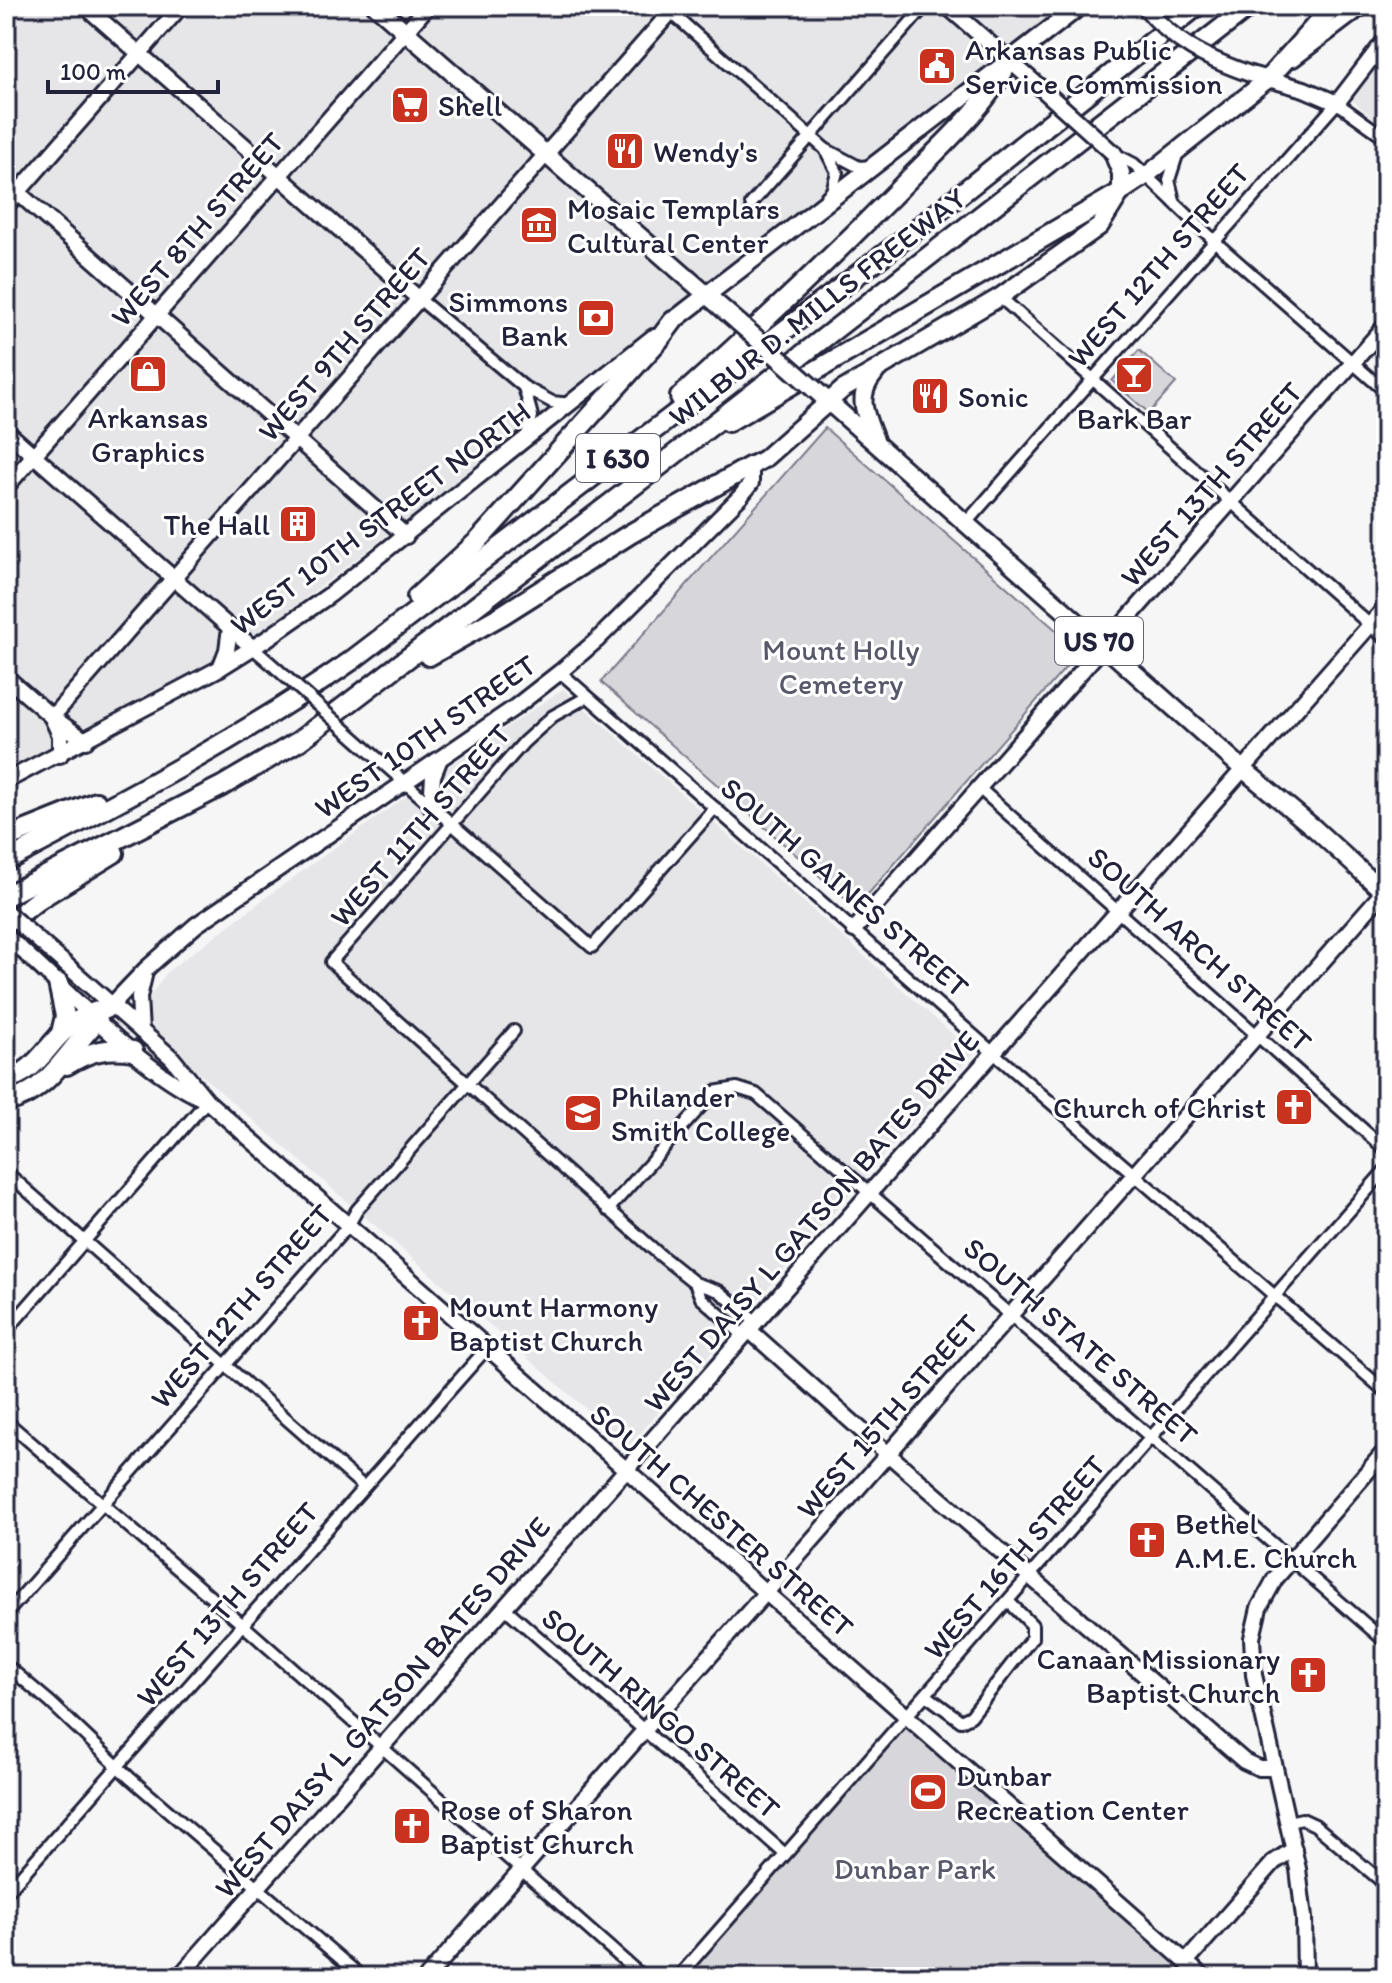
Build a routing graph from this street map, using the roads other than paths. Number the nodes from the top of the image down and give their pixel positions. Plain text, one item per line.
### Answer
1 (85, 6) edge
2 (181, 6) edge
3 (376, 6) edge
4 (428, 6) edge
5 (925, 6) edge
6 (947, 6) edge
7 (1080, 6) edge
8 (1144, 6) edge
9 (1197, 6) edge
10 (1250, 6) edge
11 (1333, 6) edge
12 (1363, 6) edge
13 (671, 8) edge
14 (405, 32) junction
15 (1386, 39) edge
16 (140, 53) junction
17 (1009, 61) junction
18 (1259, 76) junction
19 (1337, 103) junction
20 (812, 135) junction
21 (1386, 138) edge
22 (825, 149) junction
23 (1179, 150) junction
24 (1113, 153) junction
25 (546, 154) junction
26 (874, 165) junction
27 (1147, 175) junction
28 (279, 176) junction
29 (6, 182) edge
30 (18, 192) junction
31 (1121, 192) junction
32 (751, 204) dead end
33 (6, 206) edge
34 (1176, 207) junction
35 (812, 213) junction
36 (1214, 240) junction
37 (706, 295) junction
38 (1000, 297) junction
39 (418, 298) junction
40 (157, 314) junction
41 (673, 321) junction
42 (1386, 325) edge
43 (1353, 363) junction
44 (880, 366) junction
45 (1093, 378) junction
46 (524, 387) junction
47 (1386, 392) edge
48 (828, 401) junction
49 (571, 404) junction
50 (6, 431) edge
51 (297, 438) junction
52 (522, 444) junction
53 (877, 445) junction
54 (684, 447) junction
55 (34, 455) junction
56 (751, 466) junction
57 (6, 487) edge
58 (577, 490) junction
59 (1230, 502) junction
60 (965, 524) junction
61 (406, 536) junction
62 (174, 579) junction
63 (1386, 607) edge
64 (1370, 625) junction
65 (230, 628) junction
66 (1386, 639) edge
67 (1103, 644) junction
68 (253, 648) junction
69 (351, 661) junction
70 (220, 668) junction
71 (560, 672) junction
72 (6, 677) edge
73 (374, 686) junction
74 (587, 697) junction
75 (52, 717) junction
76 (86, 741) junction
77 (60, 755) junction
78 (439, 761) junction
79 (184, 768) junction
80 (1243, 769) junction
81 (6, 781) edge
82 (404, 783) junction
83 (222, 786) junction
84 (979, 788) junction
85 (431, 806) junction
86 (715, 808) junction
87 (453, 824) junction
88 (6, 838) edge
89 (6, 861) edge
90 (1385, 892) edge
91 (6, 896) edge
92 (1117, 911) junction
93 (6, 912) edge
94 (6, 925) edge
95 (854, 930) junction
96 (6, 936) edge
97 (146, 969) junction
98 (58, 983) junction
99 (112, 1005) junction
100 (94, 1017) junction
101 (141, 1031) junction
102 (514, 1031) dead end
103 (61, 1033) junction
104 (1257, 1035) junction
105 (133, 1051) junction
106 (993, 1053) junction
107 (48, 1078) junction
108 (6, 1079) edge
109 (469, 1085) junction
110 (207, 1101) junction
111 (6, 1102) edge
112 (1386, 1150) edge
113 (1386, 1169) edge
114 (6, 1172) edge
115 (1134, 1174) junction
116 (871, 1192) junction
117 (608, 1210) junction
118 (348, 1226) junction
119 (85, 1241) junction
120 (695, 1283) junction
121 (1274, 1296) junction
122 (1011, 1314) junction
123 (749, 1329) junction
124 (6, 1331) edge
125 (487, 1348) junction
126 (225, 1363) junction
127 (1386, 1392) edge
128 (6, 1421) edge
129 (1151, 1437) junction
130 (1386, 1450) edge
131 (888, 1454) junction
132 (626, 1470) junction
133 (364, 1487) junction
134 (103, 1504) junction
135 (1290, 1559) junction
136 (1029, 1575) junction
137 (765, 1593) junction
138 (1008, 1601) junction
139 (506, 1609) junction
140 (6, 1614) edge
141 (243, 1625) junction
142 (1386, 1642) edge
143 (6, 1665) edge
144 (926, 1695) junction
145 (906, 1716) junction
146 (646, 1732) junction
147 (383, 1748) junction
148 (118, 1767) junction
149 (1275, 1768) junction
150 (1288, 1822) junction
151 (1294, 1849) junction
152 (785, 1854) junction
153 (523, 1871) junction
154 (1386, 1885) edge
155 (258, 1888) junction
156 (6, 1893) edge
157 (1186, 1962) junction
158 (179, 1977) edge
159 (362, 1977) edge
160 (427, 1977) edge
161 (643, 1977) edge
162 (678, 1977) edge
163 (1203, 1977) edge
164 (1305, 1977) edge

1 - 16 street
2 - 16 street
3 - 14 main road, US 70
4 - 14 street, WEST 8TH STREET
5 - 20 street
6 - 17 street
7 - 17 main road
8 - 18 street, bridge
9 - 58 highway, WILBUR D. MILLS FREEWAY / I 630
10 - 54 highway, WILBUR D. MILLS FREEWAY / I 630
11 - 18 highway
12 - 18 street
13 - 20 street
13 - 25 street, WEST 9TH STREET
14 - 25 main road, US 70
14 - 28 street, WEST 8TH STREET
15 - 19 street, WEST 12TH STREET
16 - 28 street
16 - 30 street
17 - 24 street, bridge
17 - 26 main road
17 - 58 highway
18 - 19 street
18 - 23 main road
19 - 21 street
19 - 36 street, WEST 12TH STREET
20 - 22 street
20 - 32 street
22 - 26 street
22 - 35 street
23 - 27 main road
23 - 34 street
24 - 27 street
24 - 31 main road
25 - 37 main road, US 70
25 - 39 street, WEST 9TH STREET
26 - 35 main road
27 - 31 main road
27 - 34 street
28 - 39 street
28 - 40 street, WEST 8TH STREET
29 - 30 street
30 - 33 street
30 - 40 street
31 - 38 main road
31 - 54 highway
34 - 36 street
35 - 37 main road
36 - 43 street
36 - 45 street, WEST 12TH STREET
37 - 41 main road
37 - 48 main road, US 70, bridge
38 - 44 main road
38 - 45 street
39 - 46 street
39 - 51 street, WEST 9TH STREET
40 - 51 street
40 - 55 street, WEST 8TH STREET
41 - 49 street, WEST 10TH STREET NORTH
41 - 69 highway
42 - 43 street, WEST 13TH STREET
43 - 47 street
43 - 59 street, WEST 13TH STREET
44 - 48 main road
44 - 53 main road
45 - 59 street
45 - 60 street, WEST 12TH STREET
46 - 49 street
46 - 52 street
48 - 53 main road, US 70
48 - 56 main road
49 - 52 street, WEST 10TH STREET NORTH
50 - 55 street
51 - 61 street
51 - 62 street, WEST 9TH STREET
52 - 61 street, WEST 10TH STREET NORTH
53 - 60 main road, US 70
54 - 73 highway, WILBUR D. MILLS FREEWAY / I 630
55 - 57 street, WEST 8TH STREET
55 - 62 street
56 - 71 street, WEST 10TH STREET
56 - 73 highway
58 - 69 highway, WILBUR D. MILLS FREEWAY / I 630
59 - 64 street
59 - 67 street, WEST 13TH STREET
60 - 67 main road, US 70
61 - 68 street, WEST 10TH STREET NORTH
62 - 65 street
62 - 75 street, WEST 9TH STREET
63 - 64 street, WEST DAISY L GATSON BATES DRIVE
64 - 66 street
64 - 80 street, WEST DAISY L GATSON BATES DRIVE
65 - 68 street
65 - 70 street
67 - 80 main road, US 70
67 - 84 street, WEST 13TH STREET
68 - 70 street, WEST 10TH STREET NORTH
68 - 82 street, bridge
69 - 79 highway, WILBUR D. MILLS FREEWAY / I 630
70 - 76 street, WEST 10TH STREET NORTH
71 - 74 street, SOUTH GAINES STREET
71 - 78 street, WEST 10TH STREET
72 - 75 street
73 - 83 highway, WILBUR D. MILLS FREEWAY / I 630
74 - 86 street, SOUTH GAINES STREET
74 - 87 street, WEST 11TH STREET
75 - 76 street
75 - 77 street
76 - 77 street, WEST 10TH STREET NORTH
77 - 81 street
78 - 82 street, WEST 10TH STREET
78 - 85 street
79 - 88 highway
79 - 89 highway, WILBUR D. MILLS FREEWAY / I 630
80 - 90 main road, US 70
80 - 92 street, WEST DAISY L GATSON BATES DRIVE
82 - 85 street
82 - 97 street, WEST 10TH STREET
83 - 91 highway, WILBUR D. MILLS FREEWAY / I 630
83 - 94 highway
84 - 92 street, SOUTH ARCH STREET
84 - 95 street, WEST 13TH STREET
85 - 87 street
86 - 87 street
86 - 95 street, SOUTH GAINES STREET
87 - 109 street, WEST 11TH STREET
90 - 104 street, WEST 15TH STREET
92 - 104 street, SOUTH ARCH STREET
92 - 106 street, WEST DAISY L GATSON BATES DRIVE
93 - 99 street, SOUTH CHESTER STREET, bridge
95 - 106 street, SOUTH GAINES STREET
96 - 98 street, SOUTH CHESTER STREET
97 - 99 street, WEST 10TH STREET
97 - 101 street
98 - 100 street, SOUTH CHESTER STREET
98 - 103 highway
99 - 100 highway
99 - 101 street, SOUTH CHESTER STREET
100 - 103 highway
100 - 105 street, SOUTH CHESTER STREET
100 - 107 highway
101 - 110 street, SOUTH CHESTER STREET
102 - 109 street, WEST 12TH STREET
103 - 108 highway
104 - 112 street, SOUTH ARCH STREET
104 - 115 street, WEST 15TH STREET
105 - 107 highway
105 - 110 street, SOUTH CHESTER STREET
106 - 115 street, SOUTH GAINES STREET
106 - 116 street, WEST DAISY L GATSON BATES DRIVE
107 - 111 highway
109 - 117 street
109 - 118 street, WEST 12TH STREET
110 - 118 street, SOUTH CHESTER STREET
110 - 119 street
113 - 121 street, WEST 16TH STREET
114 - 119 street
115 - 121 street, SOUTH GAINES STREET
115 - 122 street, WEST 15TH STREET
116 - 117 street, SOUTH STATE STREET
116 - 122 street, SOUTH STATE STREET
116 - 123 street, WEST DAISY L GATSON BATES DRIVE
117 - 120 street
118 - 125 street, SOUTH CHESTER STREET
118 - 126 street, WEST 12TH STREET
119 - 124 street
119 - 126 street
120 - 123 street
120 - 123 street
121 - 127 street, SOUTH GAINES STREET
121 - 129 street, WEST 16TH STREET
122 - 129 street, SOUTH STATE STREET
122 - 131 street, WEST 15TH STREET
123 - 131 street
123 - 132 street, WEST DAISY L GATSON BATES DRIVE
125 - 132 street, SOUTH CHESTER STREET
125 - 133 street, WEST 13TH STREET
126 - 133 street
126 - 134 street, WEST 12TH STREET
128 - 134 street
129 - 135 street, SOUTH STATE STREET
129 - 136 street, WEST 16TH STREET
130 - 135 street
131 - 136 street
131 - 137 street, WEST 15TH STREET
132 - 137 street, SOUTH CHESTER STREET
132 - 139 street, WEST DAISY L GATSON BATES DRIVE
133 - 141 street, WEST 13TH STREET
134 - 140 street, WEST 12TH STREET
134 - 141 street
135 - 142 street, SOUTH STATE STREET
135 - 149 street
136 - 138 street, WEST 16TH STREET
136 - 149 street
137 - 145 street, SOUTH CHESTER STREET
137 - 146 street, WEST 15TH STREET
138 - 144 street, WEST 16TH STREET
138 - 144 street
139 - 146 street, SOUTH RINGO STREET
139 - 147 street, WEST DAISY L GATSON BATES DRIVE
141 - 147 street
141 - 148 street, WEST 13TH STREET
143 - 148 street
144 - 145 street, WEST 16TH STREET
145 - 152 street, WEST 16TH STREET
145 - 157 street, SOUTH CHESTER STREET
146 - 152 street, SOUTH RINGO STREET
146 - 153 street, WEST 15TH STREET
147 - 153 street
147 - 155 street, WEST DAISY L GATSON BATES DRIVE
148 - 155 street
148 - 156 street, WEST 13TH STREET
149 - 150 street
150 - 151 street
150 - 154 street
151 - 157 street
151 - 164 street
152 - 162 street, WEST 16TH STREET
153 - 160 street, WEST 15TH STREET
153 - 161 street
155 - 158 street, WEST DAISY L GATSON BATES DRIVE
155 - 159 street
157 - 163 street, SOUTH CHESTER STREET

